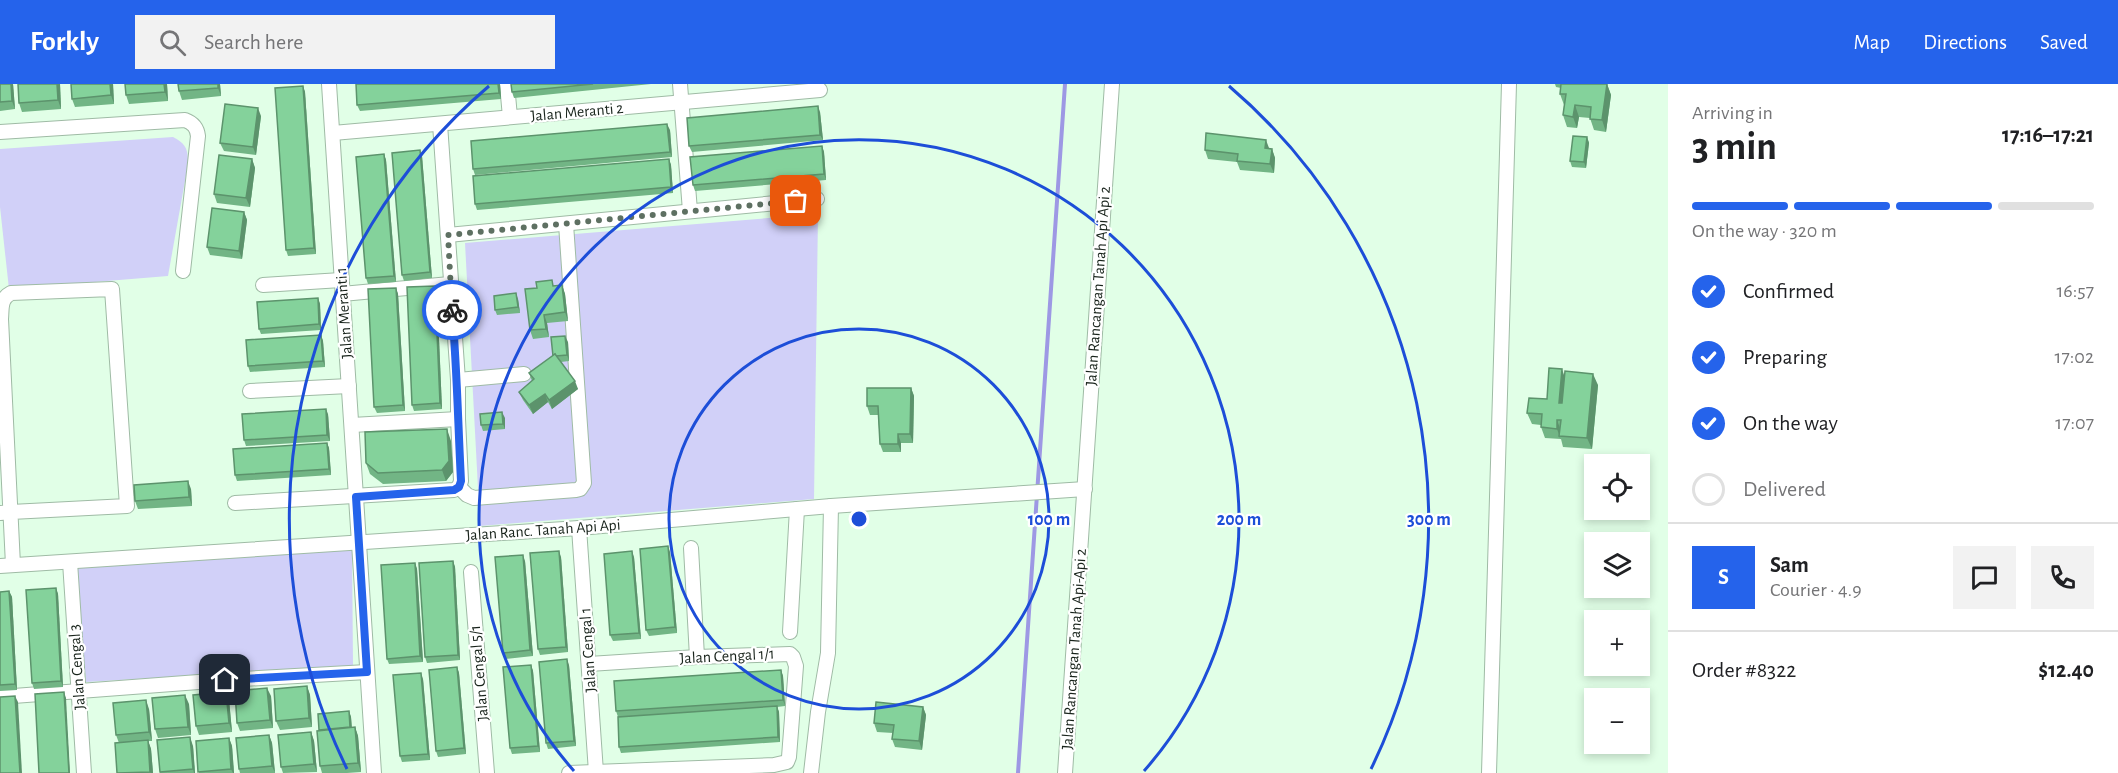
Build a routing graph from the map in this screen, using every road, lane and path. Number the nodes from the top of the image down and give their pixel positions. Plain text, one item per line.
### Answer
1 (329, 84) edge
2 (507, 84) edge
3 (680, 84) edge
4 (1112, 84) edge
5 (1509, 84) edge
6 (820, 90) dead end
7 (681, 102) junction
8 (510, 117) junction
9 (440, 124) junction
10 (0, 132) edge
11 (333, 133) junction
12 (818, 198) dead end
13 (690, 211) junction
14 (566, 224) junction
15 (448, 235) junction
16 (183, 271) dead end
17 (341, 280) junction
18 (450, 284) junction
19 (263, 285) dead end
20 (342, 294) junction
21 (524, 374) dead end
22 (458, 380) junction
23 (349, 386) junction
24 (250, 391) dead end
25 (458, 419) junction
26 (351, 425) junction
27 (459, 487) junction
28 (1085, 489) junction
29 (356, 497) junction
30 (235, 502) dead end
31 (831, 506) junction
32 (797, 509) junction
33 (5, 513) edge
34 (579, 528) junction
35 (358, 542) junction
36 (691, 548) dead end
37 (70, 562) junction
38 (7, 566) edge
39 (471, 572) dead end
40 (790, 632) dead end
41 (697, 657) junction
42 (589, 664) junction
43 (367, 672) junction
44 (79, 692) junction
45 (0, 697) edge
46 (596, 772) edge
47 (84, 773) edge
48 (374, 773) edge
49 (487, 773) edge
50 (569, 773) edge
51 (811, 773) edge
52 (1065, 773) edge
53 (1489, 773) edge

1 - 11 street, Jalan Meranti 1
2 - 8 street
3 - 7 street
4 - 28 street, Jalan Rancangan Tanah Api Api 2
5 - 53 street
6 - 7 street, Jalan Meranti 2
7 - 8 street, Jalan Meranti 2
7 - 13 street
8 - 9 street, Jalan Meranti 2
9 - 11 street, Jalan Meranti 2
9 - 15 street
10 - 16 street
11 - 17 street, Jalan Meranti 1
12 - 13 street
13 - 14 street
14 - 15 street
14 - 27 street
15 - 18 street
17 - 19 street
17 - 20 street, Jalan Meranti 1
18 - 20 street
18 - 22 street
20 - 23 street, Jalan Meranti 1
21 - 22 street
22 - 25 street
23 - 24 street
23 - 26 street, Jalan Meranti 1
25 - 26 street
25 - 27 street
26 - 29 street, Jalan Meranti 1
27 - 29 street
28 - 31 street, Jalan Ranc. Tanah Api Api
28 - 52 street, Jalan Rancangan Tanah Api-Api 2
29 - 30 street
29 - 35 street, Jalan Meranti 1
31 - 32 street, Jalan Ranc. Tanah Api Api
31 - 51 street
32 - 34 street, Jalan Ranc. Tanah Api Api
32 - 40 street
33 - 33 street
33 - 38 street
34 - 35 street, Jalan Ranc. Tanah Api Api
34 - 42 street, Jalan Cengal 1
35 - 37 street, Jalan Ranc. Tanah Api Api
35 - 43 street, Jalan Meranti 1
36 - 41 street
37 - 38 street, Jalan Ranc. Tanah Api Api
37 - 44 street, Jalan Cengal 3
39 - 49 street, Jalan Cengal 5/1
41 - 42 street, Jalan Cengal 1/1
41 - 46 street, Jalan Cengal 1/1
42 - 46 street, Jalan Cengal 1
43 - 44 street
43 - 48 street, Jalan Meranti 1
44 - 45 street
44 - 47 street, Jalan Cengal 3
46 - 50 street

